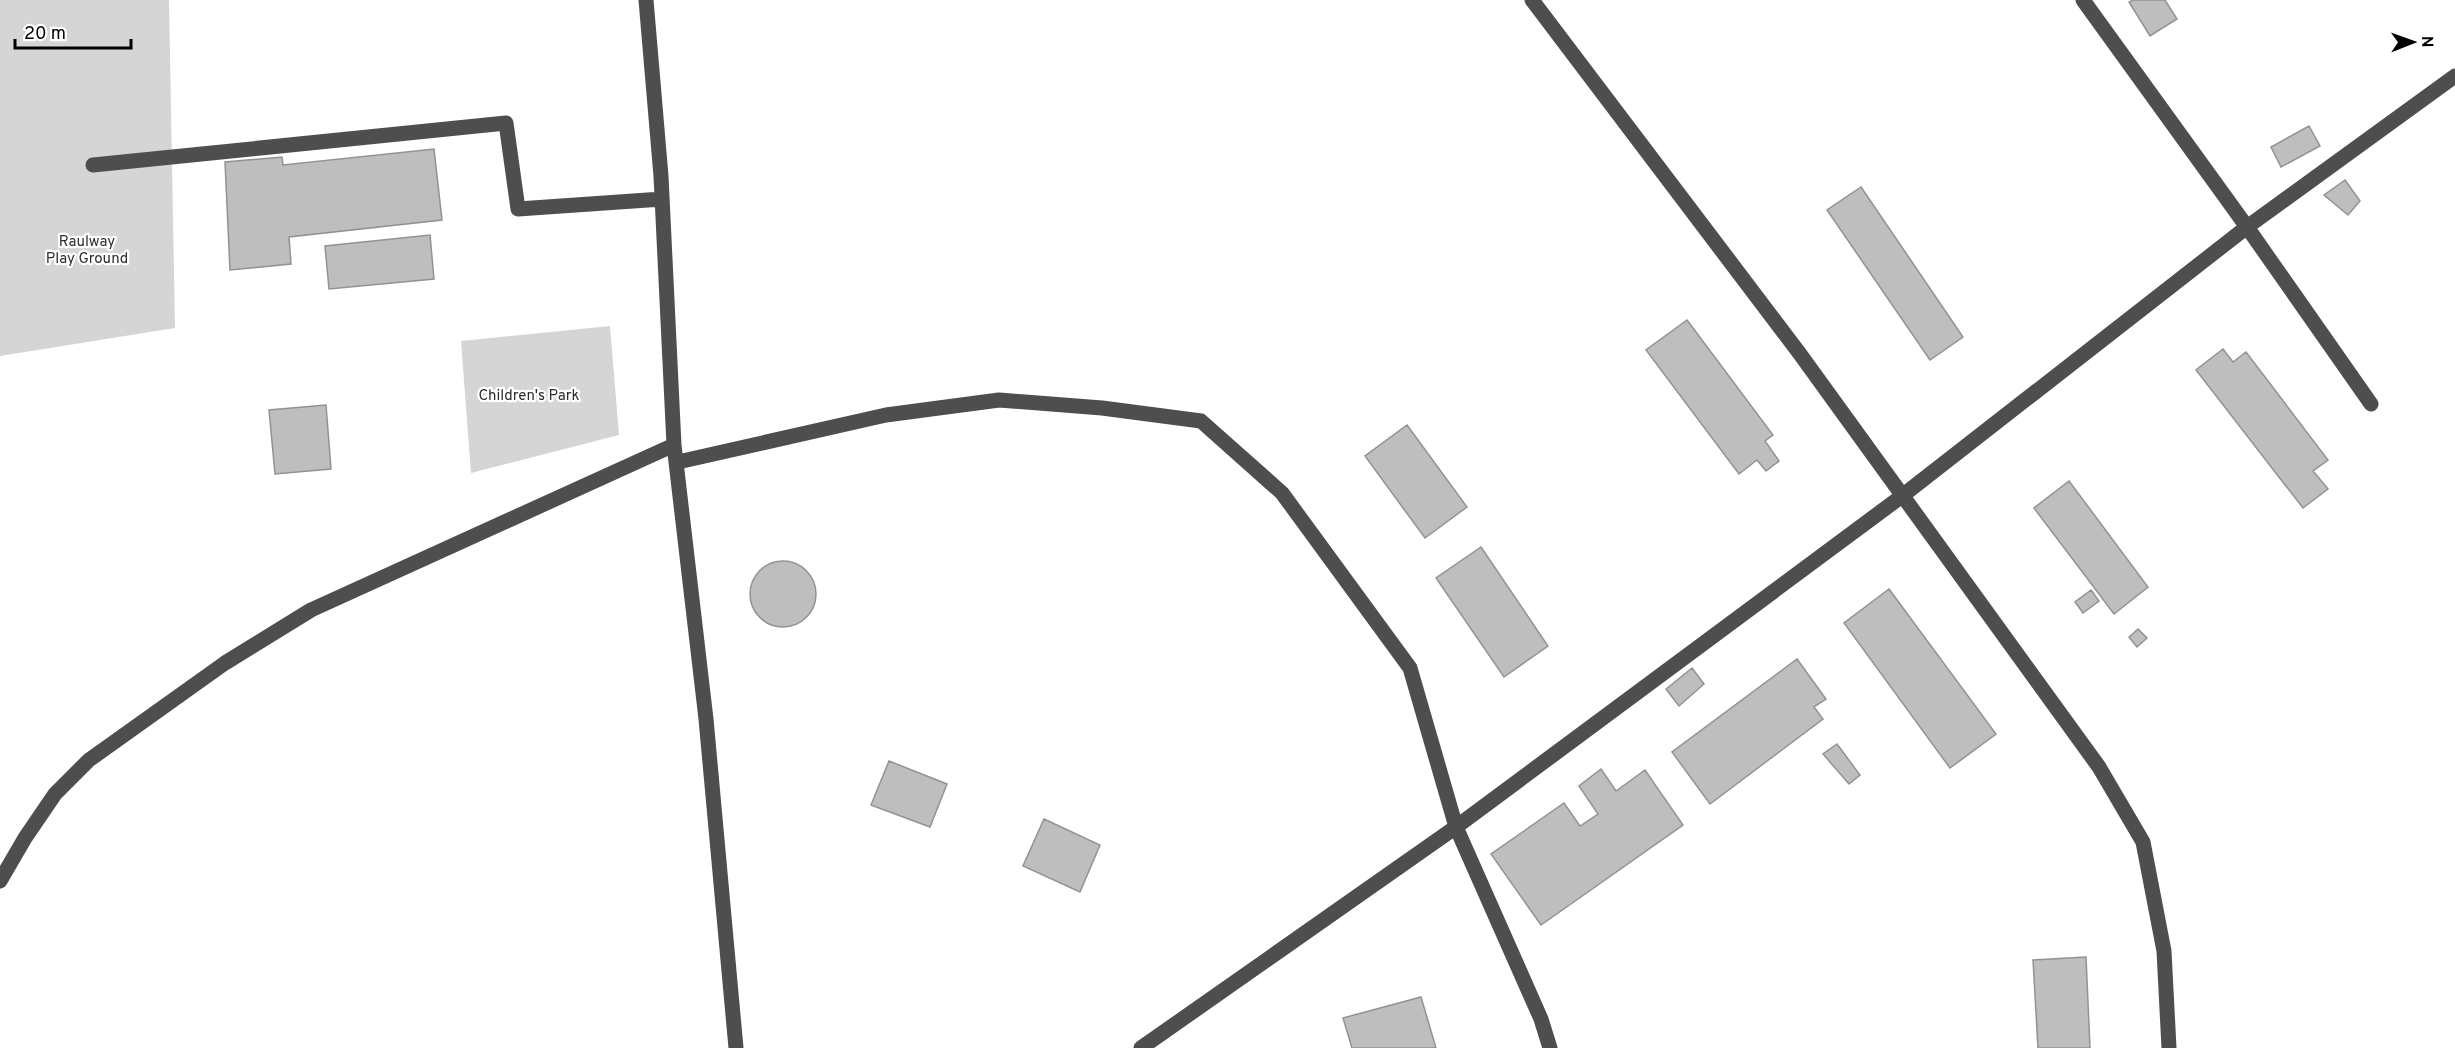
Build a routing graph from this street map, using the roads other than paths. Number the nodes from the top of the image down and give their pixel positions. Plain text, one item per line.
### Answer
1 (646, 0) edge
2 (1532, 0) edge
3 (2083, 0) edge
4 (2455, 76) edge
5 (93, 165) dead end
6 (662, 199) junction
7 (2247, 227) junction
8 (2371, 404) dead end
9 (674, 445) junction
10 (678, 462) junction
11 (1902, 496) junction
12 (1456, 827) junction
13 (0, 881) edge
14 (736, 1048) edge
15 (1141, 1048) edge
16 (1550, 1048) edge
17 (2169, 1048) edge

1 - 6 street
2 - 11 street
3 - 7 street
4 - 7 street
5 - 6 street
6 - 9 street
7 - 8 street
7 - 11 street
9 - 10 street
9 - 13 street
10 - 12 street
10 - 14 street
11 - 12 street
11 - 17 street
12 - 15 street
12 - 16 street

